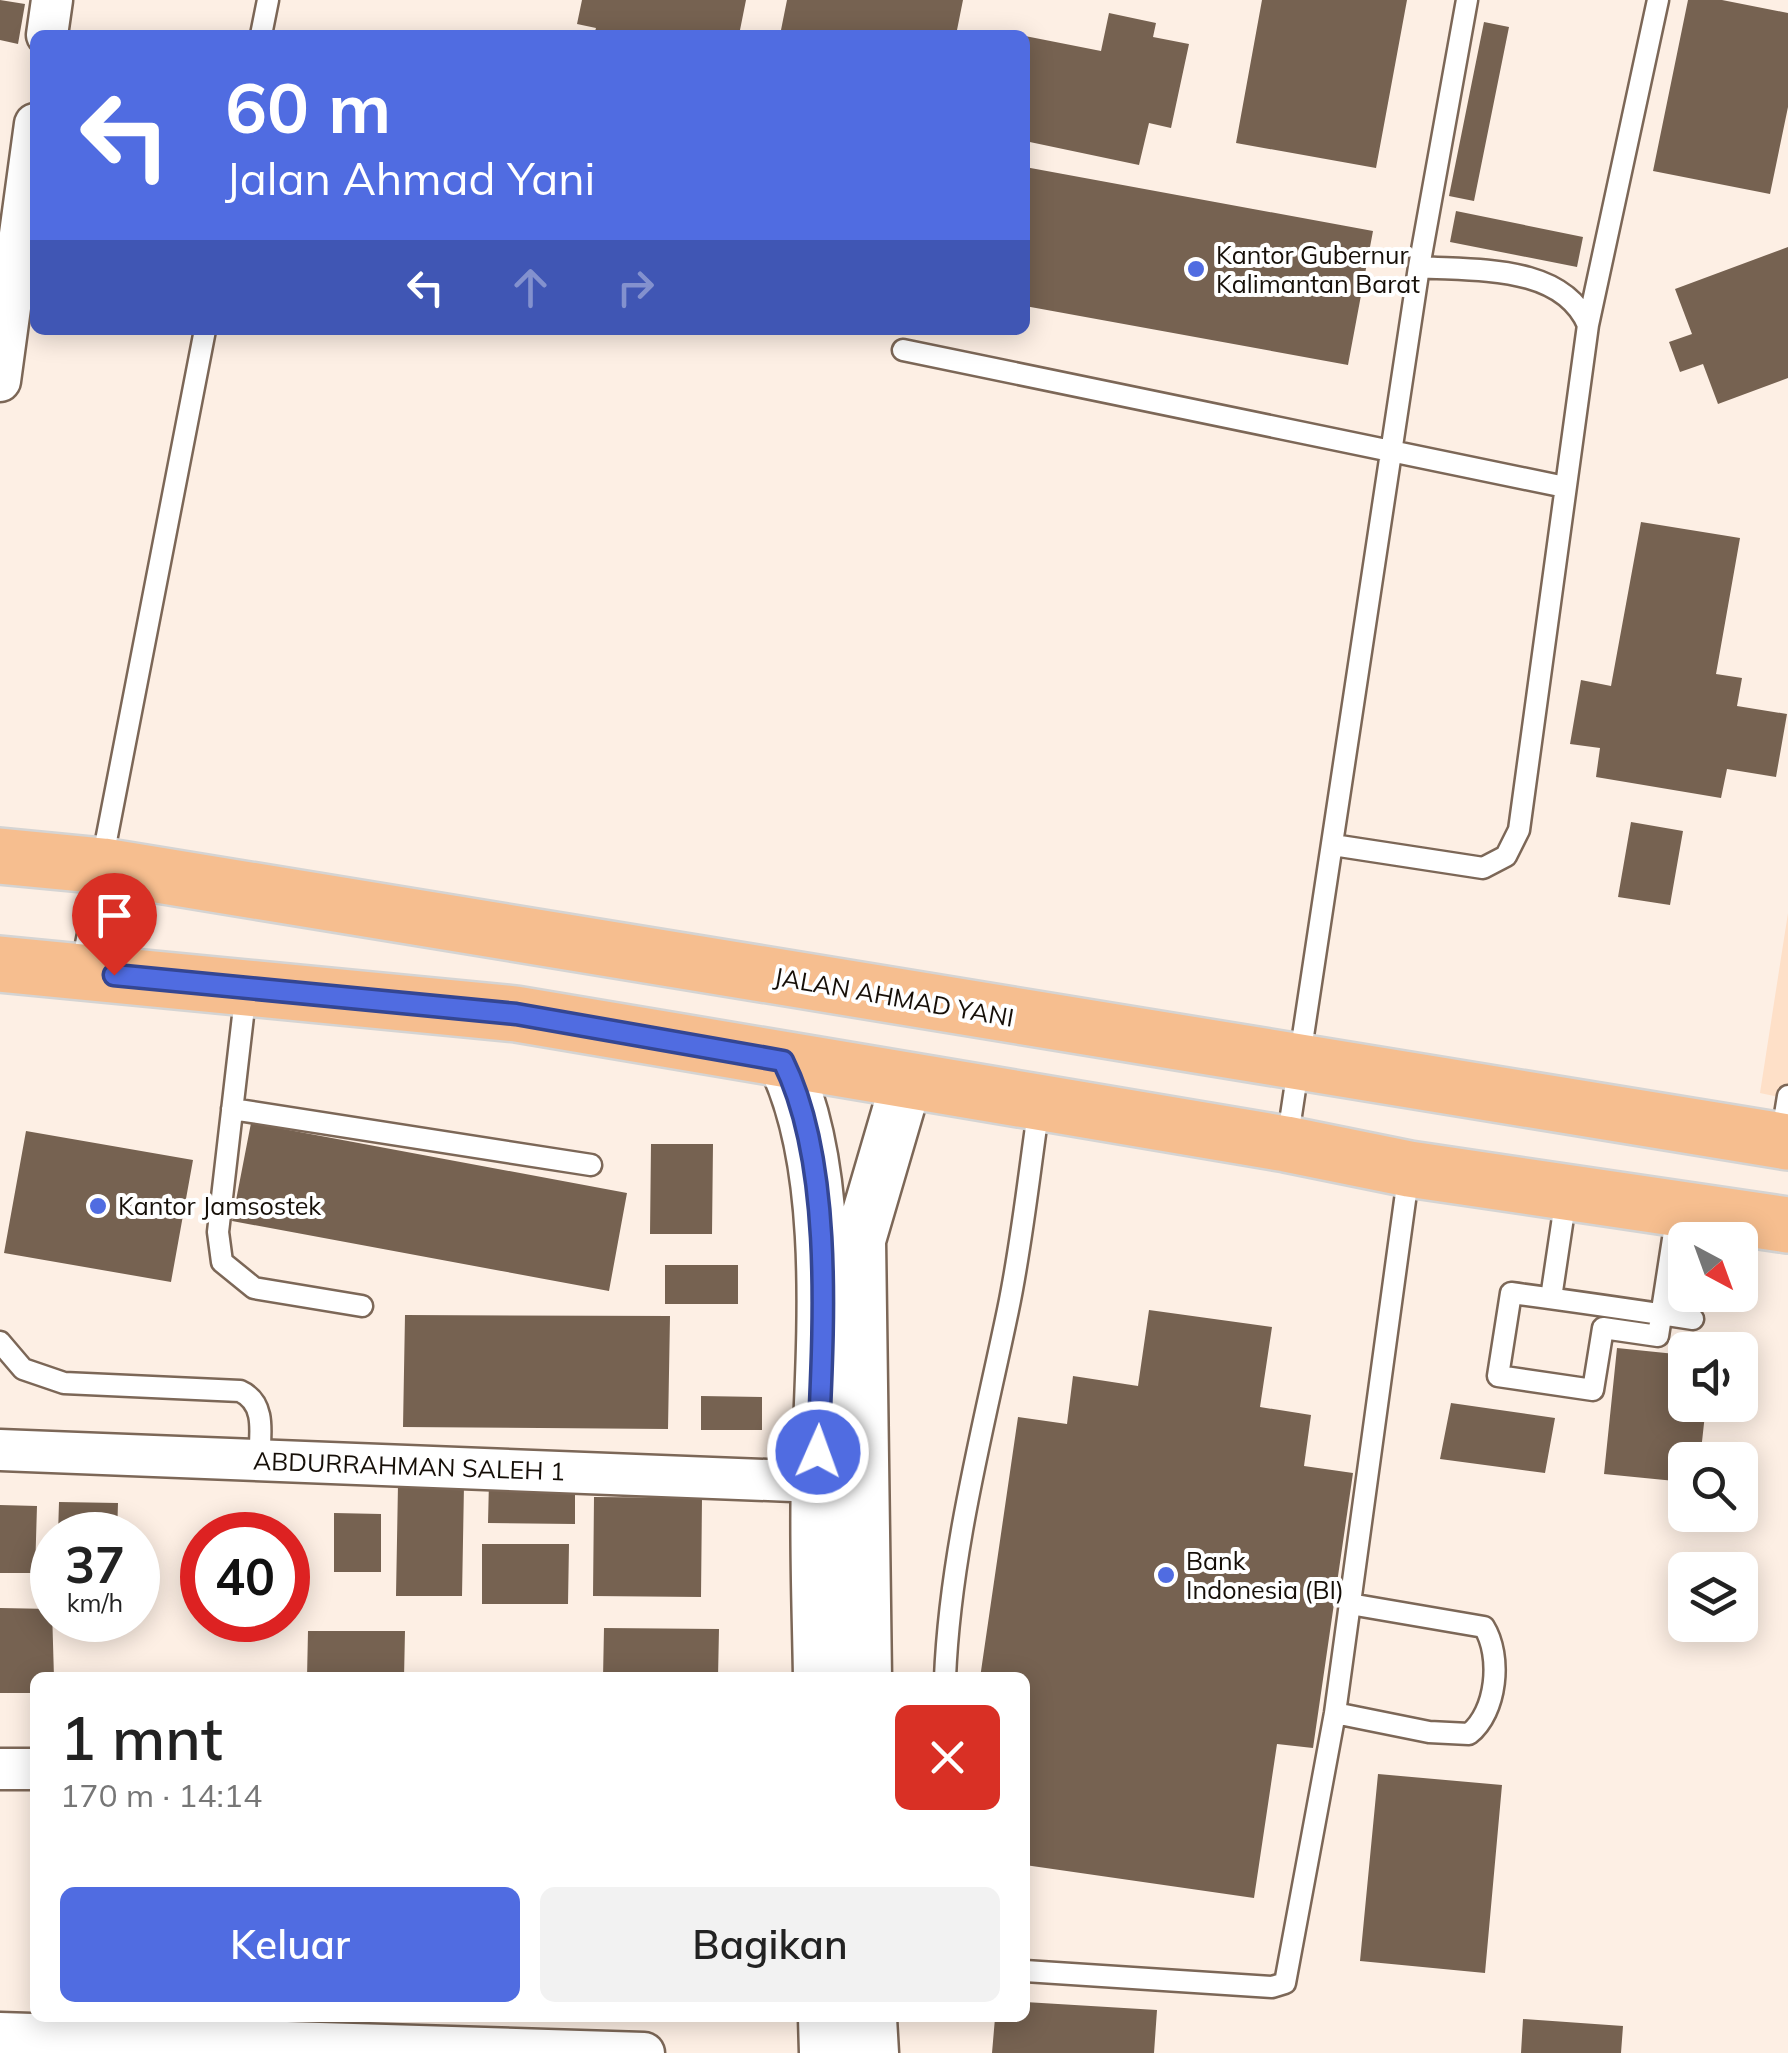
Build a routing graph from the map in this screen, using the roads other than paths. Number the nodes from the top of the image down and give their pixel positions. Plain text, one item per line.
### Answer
1 (52, 0) edge
2 (268, 0) edge
3 (1467, 0) edge
4 (1658, 0) edge
5 (49, 30) edge
6 (263, 30) edge
7 (30, 161) edge
8 (1419, 266) junction
9 (1588, 325) junction
10 (205, 335) edge
11 (903, 350) dead end
12 (0, 382) edge
13 (1391, 451) junction
14 (1565, 486) junction
15 (1333, 844) junction
16 (0, 856) edge
17 (103, 866) junction
18 (0, 964) edge
19 (80, 972) junction
20 (246, 988) junction
21 (783, 1061) junction
22 (1300, 1065) junction
23 (906, 1082) junction
24 (1040, 1104) junction
25 (232, 1109) junction
26 (1786, 1126) edge
27 (1286, 1144) junction
28 (591, 1165) dead end
29 (1409, 1169) junction
30 (1567, 1192) junction
31 (1677, 1208) junction
32 (1788, 1224) edge
33 (1551, 1298) junction
34 (362, 1306) dead end
35 (1661, 1314) junction
36 (1694, 1319) dead end
37 (0, 1342) edge
38 (841, 1422) junction
39 (0, 1450) edge
40 (259, 1460) junction
41 (817, 1482) junction
42 (1350, 1604) junction
43 (818, 1672) edge
44 (865, 1672) edge
45 (945, 1672) edge
46 (1335, 1713) junction
47 (0, 1769) edge
48 (30, 1770) edge
49 (1030, 1971) edge
50 (824, 2022) edge
51 (872, 2022) edge
52 (0, 2033) edge
53 (644, 2053) edge
54 (825, 2053) edge
55 (873, 2053) edge

1 - 5 street
2 - 6 lane
3 - 8 lane
4 - 9 lane
7 - 12 street
8 - 9 lane
8 - 13 lane
9 - 14 lane
10 - 17 lane
11 - 13 lane
13 - 14 lane
13 - 15 lane
14 - 15 lane
15 - 22 lane
16 - 17 highway, JALAN AHMAD YANI
17 - 19 lane
17 - 22 highway, JALAN AHMAD YANI
18 - 19 highway
19 - 20 highway
20 - 21 highway
20 - 25 lane
21 - 23 highway
21 - 38 street
22 - 26 highway, JALAN AHMAD YANI
22 - 27 lane
23 - 24 highway
23 - 38 street
24 - 27 highway
24 - 45 lane
25 - 28 lane
25 - 34 lane
27 - 29 highway
29 - 30 highway
29 - 42 lane
30 - 31 highway
30 - 33 lane
31 - 32 highway
31 - 35 lane
33 - 35 lane
33 - 35 lane
35 - 36 lane
37 - 40 lane
38 - 41 street
38 - 44 street
39 - 40 street, ABDURRAHMAN SALEH 1
40 - 41 street, ABDURRAHMAN SALEH 1
41 - 43 street
42 - 46 lane
42 - 46 lane
46 - 49 lane
47 - 48 street
50 - 54 street
51 - 55 street
52 - 53 street

